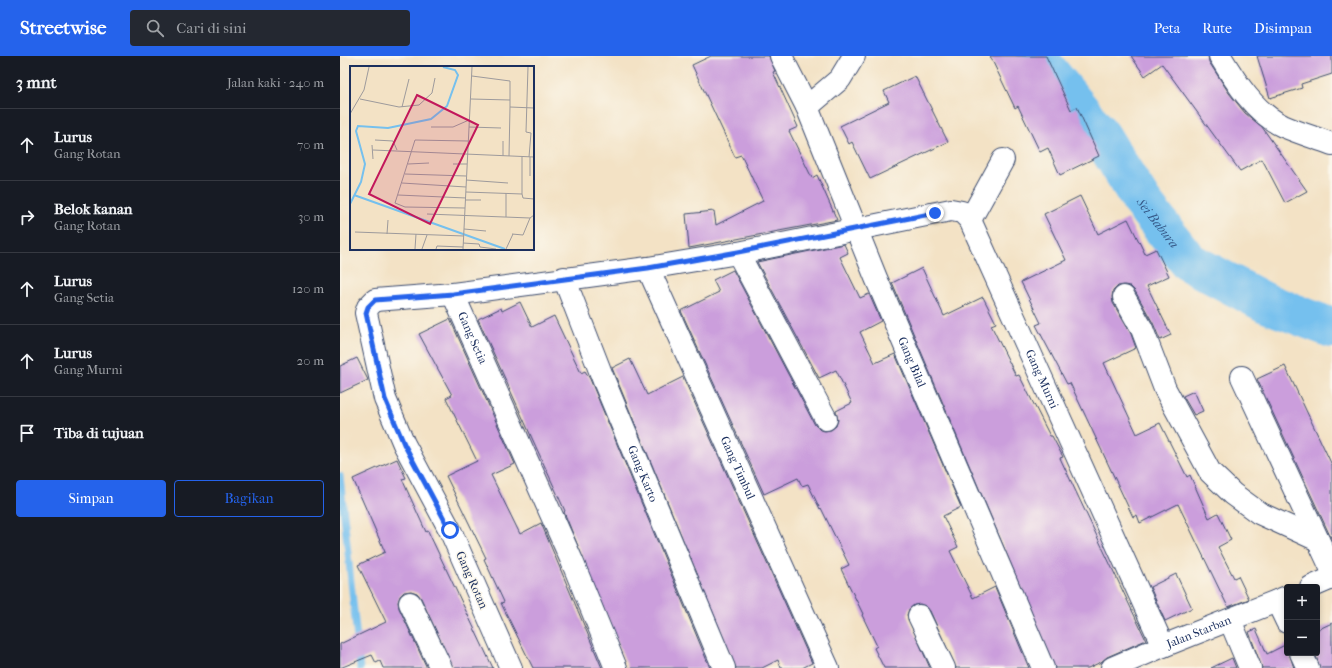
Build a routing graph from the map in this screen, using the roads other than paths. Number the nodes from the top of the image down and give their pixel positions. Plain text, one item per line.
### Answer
1 (781, 56) edge
2 (854, 56) edge
3 (1220, 56) edge
4 (807, 107) junction
5 (1332, 144) edge
6 (1003, 160) dead end
7 (970, 220) junction
8 (856, 230) junction
9 (738, 252) junction
10 (648, 268) junction
11 (564, 278) junction
12 (453, 294) junction
13 (1124, 296) dead end
14 (1242, 377) dead end
15 (826, 419) dead end
16 (1318, 540) junction
17 (1332, 570) edge
18 (1332, 578) edge
19 (1318, 584) edge
20 (1282, 599) edge
21 (410, 604) dead end
22 (919, 616) dead end
23 (1230, 620) junction
24 (1287, 620) edge
25 (1163, 646) junction
26 (1302, 656) edge
27 (441, 668) edge
28 (511, 668) edge
29 (616, 668) edge
30 (724, 668) edge
31 (828, 668) edge
32 (944, 668) edge
33 (1043, 668) edge
34 (1112, 668) edge
35 (1250, 668) edge
36 (1308, 668) edge

1 - 4 street, Gang Bilal
2 - 4 street
3 - 5 street
4 - 8 street, Gang Bilal
6 - 7 street
7 - 8 street
7 - 25 street, Gang Murni
8 - 9 street, Gang Setia
8 - 33 street, Gang Bilal
9 - 10 street, Gang Setia
9 - 15 street
10 - 11 street, Gang Setia
10 - 31 street, Gang Timbul
11 - 12 street, Gang Setia
11 - 30 street, Gang Karto
12 - 28 street, Gang Rotan
12 - 29 street, Gang Setia
13 - 16 street
14 - 16 street
16 - 17 street
18 - 19 street
20 - 23 street, Jalan Starban
20 - 24 street
21 - 27 street
22 - 32 street
23 - 25 street, Jalan Starban
23 - 35 street
25 - 34 street, Jalan Starban
26 - 36 street

